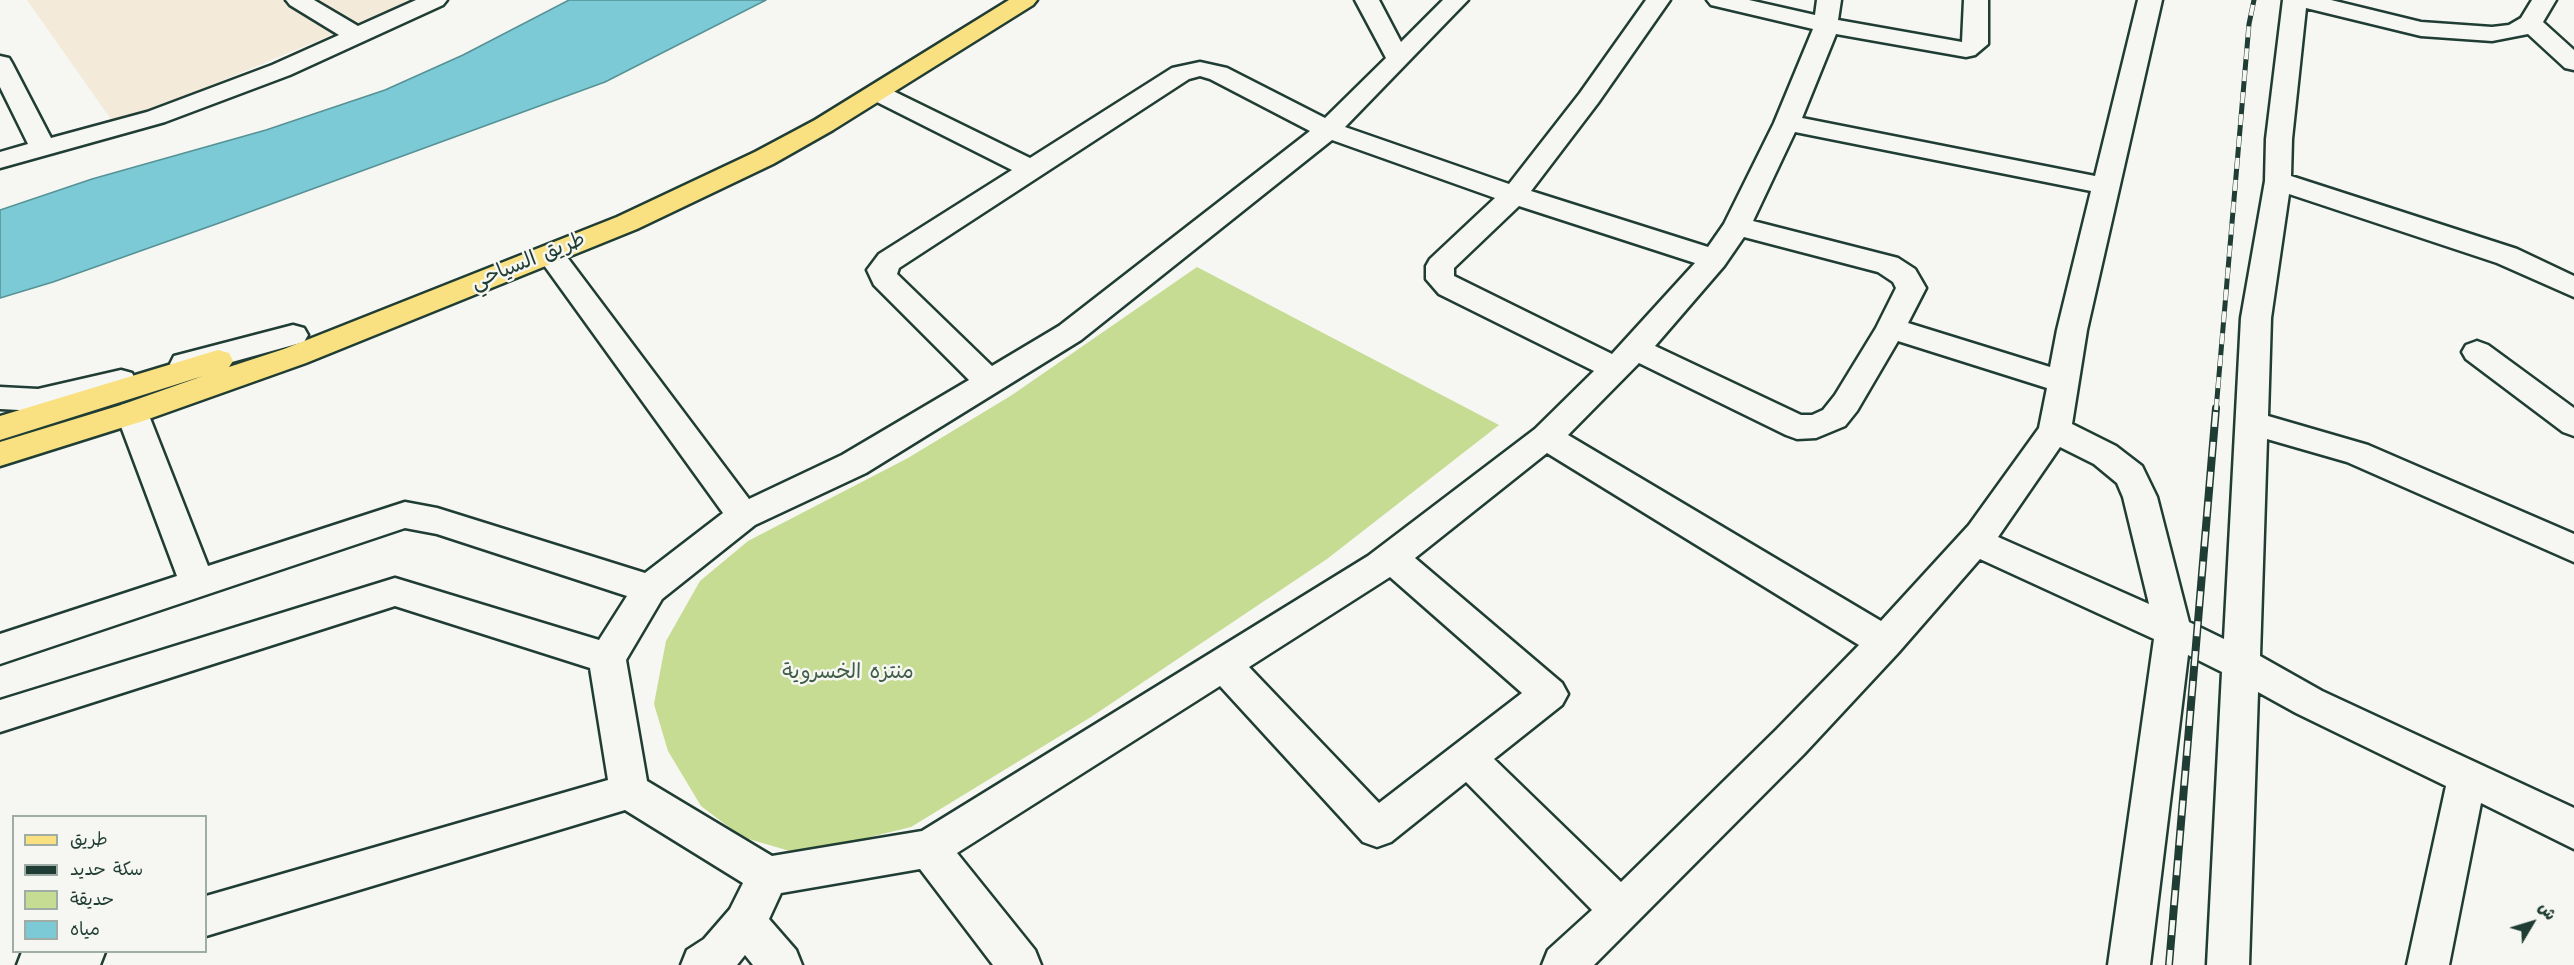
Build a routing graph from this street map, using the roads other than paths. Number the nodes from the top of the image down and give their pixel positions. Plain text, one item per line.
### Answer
1 (298, 0) edge
2 (435, 0) edge
3 (989, 0) edge
4 (1025, 0) edge
5 (1367, 0) edge
6 (1456, 0) edge
7 (1658, 0) edge
8 (1719, 0) edge
9 (1976, 0) edge
10 (2150, 0) edge
11 (2295, 0) edge
12 (2303, 0) edge
13 (2544, 0) edge
14 (1828, 13) edge
15 (2530, 23) junction
16 (358, 36) junction
17 (1398, 58) junction
18 (0, 63) edge
19 (2574, 63) edge
20 (878, 93) junction
21 (1787, 123) junction
22 (1328, 130) junction
23 (44, 149) junction
24 (0, 160) edge
25 (1033, 170) junction
26 (2278, 181) junction
27 (2106, 186) junction
28 (1514, 195) junction
29 (1737, 226) junction
30 (551, 255) junction
31 (1714, 259) junction
32 (2574, 287) edge
33 (1891, 328) junction
34 (293, 335) junction
35 (2477, 352) dead end
36 (1625, 358) junction
37 (990, 382) junction
38 (2063, 382) junction
39 (0, 398) edge
40 (132, 413) junction
41 (2251, 423) junction
42 (2574, 424) edge
43 (0, 428) edge
44 (2055, 430) junction
45 (1546, 437) junction
46 (0, 454) edge
47 (743, 516) junction
48 (1974, 541) junction
49 (2574, 549) edge
50 (1391, 557) junction
51 (197, 583) junction
52 (650, 590) junction
53 (2173, 631) junction
54 (1885, 642) junction
55 (0, 649) edge
56 (608, 658) junction
57 (2239, 663) junction
58 (1223, 664) junction
59 (0, 716) edge
60 (1467, 758) junction
61 (2467, 777) junction
62 (629, 791) junction
63 (2574, 831) edge
64 (929, 849) junction
65 (768, 876) junction
66 (1621, 910) junction
67 (207, 916) edge
68 (745, 923) junction
69 (77, 953) edge
70 (38, 965) edge
71 (702, 965) edge
72 (781, 965) edge
73 (1020, 965) edge
74 (1563, 965) edge
75 (2129, 965) edge
76 (2228, 965) edge
77 (2428, 965) edge

1 - 16 street
2 - 16 street
3 - 34 main road, طريق السياحي
4 - 20 main road, طريق السياحي
5 - 17 street
6 - 17 street
7 - 28 street
8 - 14 street
9 - 14 street
10 - 27 street
11 - 26 street
12 - 15 street
13 - 15 street
14 - 21 street
15 - 19 street
16 - 23 street
17 - 22 street
18 - 23 street
20 - 25 street
20 - 30 main road, طريق السياحي
21 - 27 street
21 - 29 street
22 - 25 street
22 - 28 street
22 - 37 street
23 - 24 street
25 - 37 street
26 - 32 street
26 - 41 street
27 - 38 street
28 - 31 street
28 - 36 street
29 - 31 street
29 - 33 street
30 - 40 main road, طريق السياحي
30 - 47 street
31 - 36 street
33 - 36 street
33 - 38 street
34 - 39 street
34 - 43 main road, طريق السياحي
35 - 42 street
36 - 45 street
37 - 47 street
38 - 44 street
40 - 46 main road, طريق السياحي
40 - 51 street
41 - 49 street
41 - 57 street
44 - 48 street
44 - 53 street
45 - 50 street
45 - 54 street
47 - 52 street
48 - 53 street
48 - 54 street
50 - 58 street
50 - 60 street
51 - 52 street
51 - 55 street
52 - 56 street
53 - 57 street
53 - 75 street
54 - 66 street
56 - 59 street
56 - 62 street
57 - 61 street
57 - 76 street
58 - 60 street
58 - 64 street
60 - 66 street
61 - 63 street
61 - 77 street
62 - 65 street
62 - 67 street
64 - 65 street
64 - 73 street
65 - 68 street
66 - 74 street
68 - 71 street
68 - 72 street
69 - 70 street

